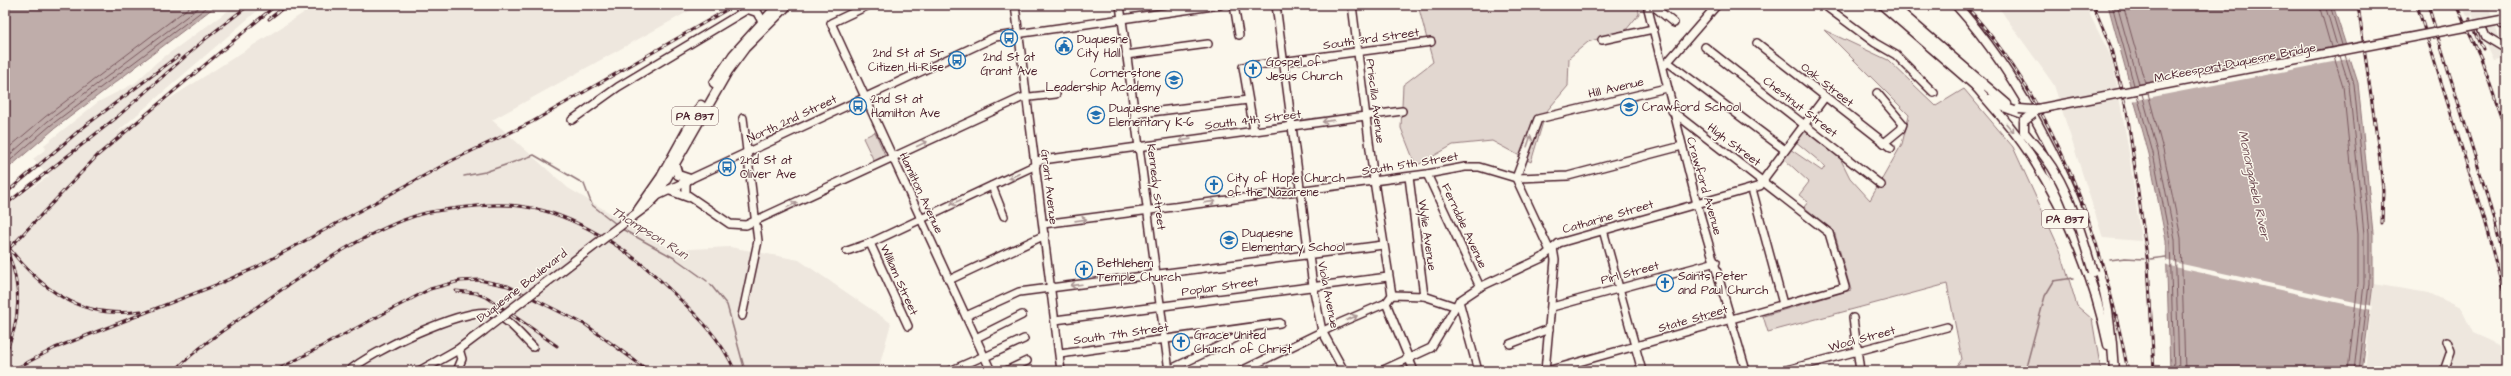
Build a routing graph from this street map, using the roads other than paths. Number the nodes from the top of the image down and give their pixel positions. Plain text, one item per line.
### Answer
1 (778, 5) edge
2 (788, 5) edge
3 (869, 5) edge
4 (1015, 5) edge
5 (1120, 5) edge
6 (1220, 5) edge
7 (1234, 5) edge
8 (1276, 5) edge
9 (1352, 5) edge
10 (1647, 5) edge
11 (1652, 5) edge
12 (1717, 5) edge
13 (1824, 5) edge
14 (1882, 5) edge
15 (1951, 5) edge
16 (1956, 5) edge
17 (752, 7) edge
18 (1183, 7) edge
19 (1895, 7) edge
20 (1173, 8) edge
21 (1122, 18) junction
22 (2504, 21) edge
23 (763, 23) junction
24 (1674, 23) dead end
25 (2481, 25) dead end
26 (1653, 29) junction
27 (1018, 32) junction
28 (1239, 35) dead end
29 (1602, 40) dead end
30 (1431, 42) dead end
31 (1757, 43) dead end
32 (1208, 44) dead end
33 (1705, 47) dead end
34 (2506, 49) edge
35 (1358, 52) junction
36 (1126, 55) junction
37 (1282, 62) junction
38 (1669, 63) junction
39 (1662, 68) junction
40 (1976, 87) junction
41 (1666, 88) junction
42 (1878, 93) dead end
43 (1934, 93) dead end
44 (1056, 94) dead end
45 (864, 97) junction
46 (1027, 97) junction
47 (1825, 97) junction
48 (1248, 100) junction
49 (1402, 111) dead end
50 (1672, 111) junction
51 (1135, 114) junction
52 (2021, 115) junction
53 (1367, 116) junction
54 (743, 118) dead end
55 (572, 120) dead end
56 (1805, 125) junction
57 (1290, 127) junction
58 (1254, 131) junction
59 (1884, 143) junction
60 (1139, 146) junction
61 (1682, 146) junction
62 (1891, 148) dead end
63 (1786, 150) junction
64 (747, 152) junction
65 (892, 158) junction
66 (1036, 163) junction
67 (675, 165) junction
68 (1427, 174) junction
69 (1409, 177) junction
70 (1516, 178) junction
71 (688, 180) junction
72 (1374, 181) junction
73 (1764, 181) junction
74 (1881, 185) dead end
75 (992, 186) junction
76 (1752, 189) junction
77 (669, 190) junction
78 (1300, 190) junction
79 (656, 197) junction
80 (688, 197) junction
81 (1697, 204) junction
82 (1148, 210) junction
83 (635, 214) junction
84 (1004, 216) dead end
85 (921, 218) junction
86 (756, 221) junction
87 (1043, 224) junction
88 (1603, 230) junction
89 (1045, 235) junction
90 (870, 242) junction
91 (1383, 245) junction
92 (1551, 250) junction
93 (847, 251) dead end
94 (1309, 255) junction
95 (2081, 257) junction
96 (1716, 262) junction
97 (2095, 271) junction
98 (1157, 275) junction
99 (1388, 277) junction
100 (949, 280) junction
101 (1313, 286) junction
102 (1844, 287) joint
103 (1049, 288) junction
104 (1480, 288) junction
105 (1619, 288) junction
106 (1392, 295) junction
107 (1424, 296) junction
108 (1386, 303) junction
109 (1456, 304) junction
110 (1783, 304) junction
111 (1160, 306) junction
112 (1552, 307) junction
113 (1022, 315) dead end
114 (742, 316) dead end
115 (966, 316) junction
116 (1853, 318) dead end
117 (1732, 319) junction
118 (1055, 320) junction
119 (1280, 323) dead end
120 (908, 326) dead end
121 (1256, 326) junction
122 (1947, 327) dead end
123 (1549, 329) junction
124 (1322, 331) junction
125 (976, 338) junction
126 (1024, 339) dead end
127 (1164, 339) junction
128 (2447, 341) dead end
129 (1510, 344) dead end
130 (533, 347) dead end
131 (1635, 347) junction
132 (459, 349) junction
133 (1856, 352) junction
134 (1060, 354) junction
135 (985, 357) junction
136 (1408, 358) junction
137 (1027, 361) dead end
138 (1807, 368) edge
139 (349, 371) edge
140 (420, 371) edge
141 (457, 371) edge
142 (950, 371) edge
143 (992, 371) edge
144 (1006, 371) edge
145 (1061, 371) edge
146 (1167, 371) edge
147 (1241, 371) edge
148 (1344, 371) edge
149 (1381, 371) edge
150 (1414, 371) edge
151 (1478, 371) edge
152 (1546, 371) edge
153 (1642, 371) edge
154 (1746, 371) edge
155 (1783, 371) edge
156 (1860, 371) edge
157 (2114, 371) edge
158 (2444, 371) edge

1 - 23 main road, Duquesne Boulevard / PA 837
2 - 23 main road, Duquesne Boulevard / PA 837
3 - 45 street, Hamilton Avenue
4 - 27 street, Grant Avenue
5 - 21 street, Kennedy Street
6 - 18 street, North 2nd Street
7 - 28 street
8 - 37 street, Viola Avenue
9 - 35 street, Priscilla Avenue
10 - 26 street, Crawford Avenue
11 - 24 street
12 - 38 street
13 - 43 street
14 - 40 main road, PA 837
15 - 95 main road
16 - 97 main road, PA 837
17 - 23 main road
17 - 55 street
18 - 20 street, North 2nd Street
19 - 52 main road
20 - 21 street, North 2nd Street
21 - 27 street, North 2nd Street
21 - 36 street, Kennedy Street
22 - 52 main road, McKeesport-Duquesne Bridge
22 - 52 main road, McKeesport-Duquesne Bridge, bridge
23 - 67 main road, Duquesne Boulevard / PA 837
23 - 83 main road, Duquesne Boulevard / PA 837
25 - 34 street
26 - 29 street
26 - 39 street, Crawford Avenue
27 - 45 street, North 2nd Street
27 - 46 street, Grant Avenue
30 - 35 street, South 3rd Street
31 - 47 street, Oak Street
32 - 36 street
33 - 56 street, Chestnut Street
35 - 37 street, South 3rd Street
35 - 53 street, Priscilla Avenue
36 - 51 street, Kennedy Street
37 - 48 street, South 3rd Street
37 - 57 street, Viola Avenue
38 - 39 street
38 - 63 street
39 - 41 street, Crawford Avenue
40 - 52 main road, McKeesport-Duquesne Bridge
40 -> 95 main road, PA 837
41 - 50 street, Crawford Avenue
70 -> 41 street, Hill Avenue
42 - 59 street
44 - 46 street
45 - 64 street, North 2nd Street
45 - 65 street, Hamilton Avenue
65 -> 46 street
46 - 66 street, Grant Avenue
47 - 56 street
47 - 59 street, Oak Street
48 - 51 street
48 - 58 street
49 - 53 street, South 4th Street
50 - 61 street, Crawford Avenue
50 - 73 street, High Street
51 - 60 street, Kennedy Street
52 - 97 main road, bridge
53 -> 57 street, South 4th Street
53 - 72 street, Priscilla Avenue
54 - 64 street
56 - 63 street
56 - 74 street, Chestnut Street
57 - 58 street, South 4th Street
57 - 78 street, Viola Avenue
58 -> 60 street, South 4th Street
59 - 62 street, Oak Street
60 - 66 street, South 4th Street
60 - 82 street, Kennedy Street
61 - 70 street, South 5th Street
61 - 81 street, Crawford Avenue
63 - 73 street
64 - 71 street, North 2nd Street
64 - 86 street
65 - 85 street, Hamilton Avenue
86 -> 65 street
66 -> 75 street, South 4th Street
66 - 87 street, Grant Avenue
67 - 71 main road
67 - 79 main road, Duquesne Boulevard / PA 837
68 - 69 street, South 5th Street
68 - 70 street, South 5th Street
68 - 104 street, Ferndale Avenue
69 - 72 street, South 5th Street
69 - 107 street, Wylie Avenue
70 - 92 street
71 - 77 main road
71 - 80 street
72 - 78 street, South 5th Street
72 - 91 street, Priscilla Avenue
73 - 76 street, Catharine Street
73 - 102 street, High Street
75 - 84 street
75 -> 85 street, South 4th Street
76 - 81 street, Catharine Street
76 - 110 street
77 - 79 main road
77 - 80 main road
82 -> 78 street, South 5th Street
78 - 94 street, Viola Avenue
79 - 83 main road, Duquesne Boulevard / PA 837
80 - 86 street
81 - 88 street, Catharine Street
81 - 96 street, Crawford Avenue
87 -> 82 street, South 5th Street
82 - 98 street, Kennedy Street
83 - 132 main road, Duquesne Boulevard / PA 837, bridge
85 - 90 street, South 4th Street
85 - 100 street, Hamilton Avenue
86 - 114 street
87 - 89 street, Grant Avenue
88 - 92 street, Catharine Street
88 - 105 street
89 - 100 street
89 - 103 street, Grant Avenue
90 - 93 street, South 4th Street
90 - 120 street, William Street
91 - 94 street
91 - 99 street, Priscilla Avenue
92 - 104 street, Catharine Street
92 - 112 street
94 - 98 street
94 - 101 street, Viola Avenue
95 - 157 main road, PA 837
96 - 105 street, Pirl Street
96 - 117 street, Crawford Avenue
97 - 157 main road, PA 837
98 -> 103 street
98 - 111 street, Kennedy Street
99 - 101 street, Poplar Street
99 - 106 street, Priscilla Avenue
100 - 115 street, Hamilton Avenue
101 - 111 street, Poplar Street
101 - 124 street, Viola Avenue
102 - 110 street, State Street
103 - 115 street
103 - 118 street, Grant Avenue
104 - 109 street, Catharine Street
105 - 112 street, Pirl Street
105 - 131 street
106 - 107 street
106 - 108 street
107 - 109 street
124 -> 108 street
108 - 136 street
109 - 136 street
109 - 151 street
110 - 117 street, State Street
111 - 118 street, Poplar Street
111 - 127 street, Kennedy Street
112 - 123 street
113 - 125 street
115 - 125 street, Hamilton Avenue
116 - 133 street
117 - 131 street, State Street
117 - 154 street, Crawford Avenue
118 - 134 street, Grant Avenue
119 - 121 street, South 7th Street
121 - 127 street, South 7th Street
121 - 146 street
122 - 133 street, Wool Street
123 - 129 street
123 - 152 street
124 - 147 street
124 - 148 street, Viola Avenue
125 - 135 street, Hamilton Avenue
126 - 135 street
127 - 134 street, South 7th Street
127 - 146 street, Kennedy Street
128 - 158 street
130 - 139 street
131 - 152 street, State Street
131 - 153 street
132 - 140 main road, Duquesne Boulevard / PA 837
132 - 141 street
133 - 138 street, Wool Street
133 - 156 street
134 - 145 street, Grant Avenue
135 - 142 street
135 - 143 street, Hamilton Avenue
136 - 149 street
136 - 150 street
137 - 144 street
138 - 155 street, Wool Street

